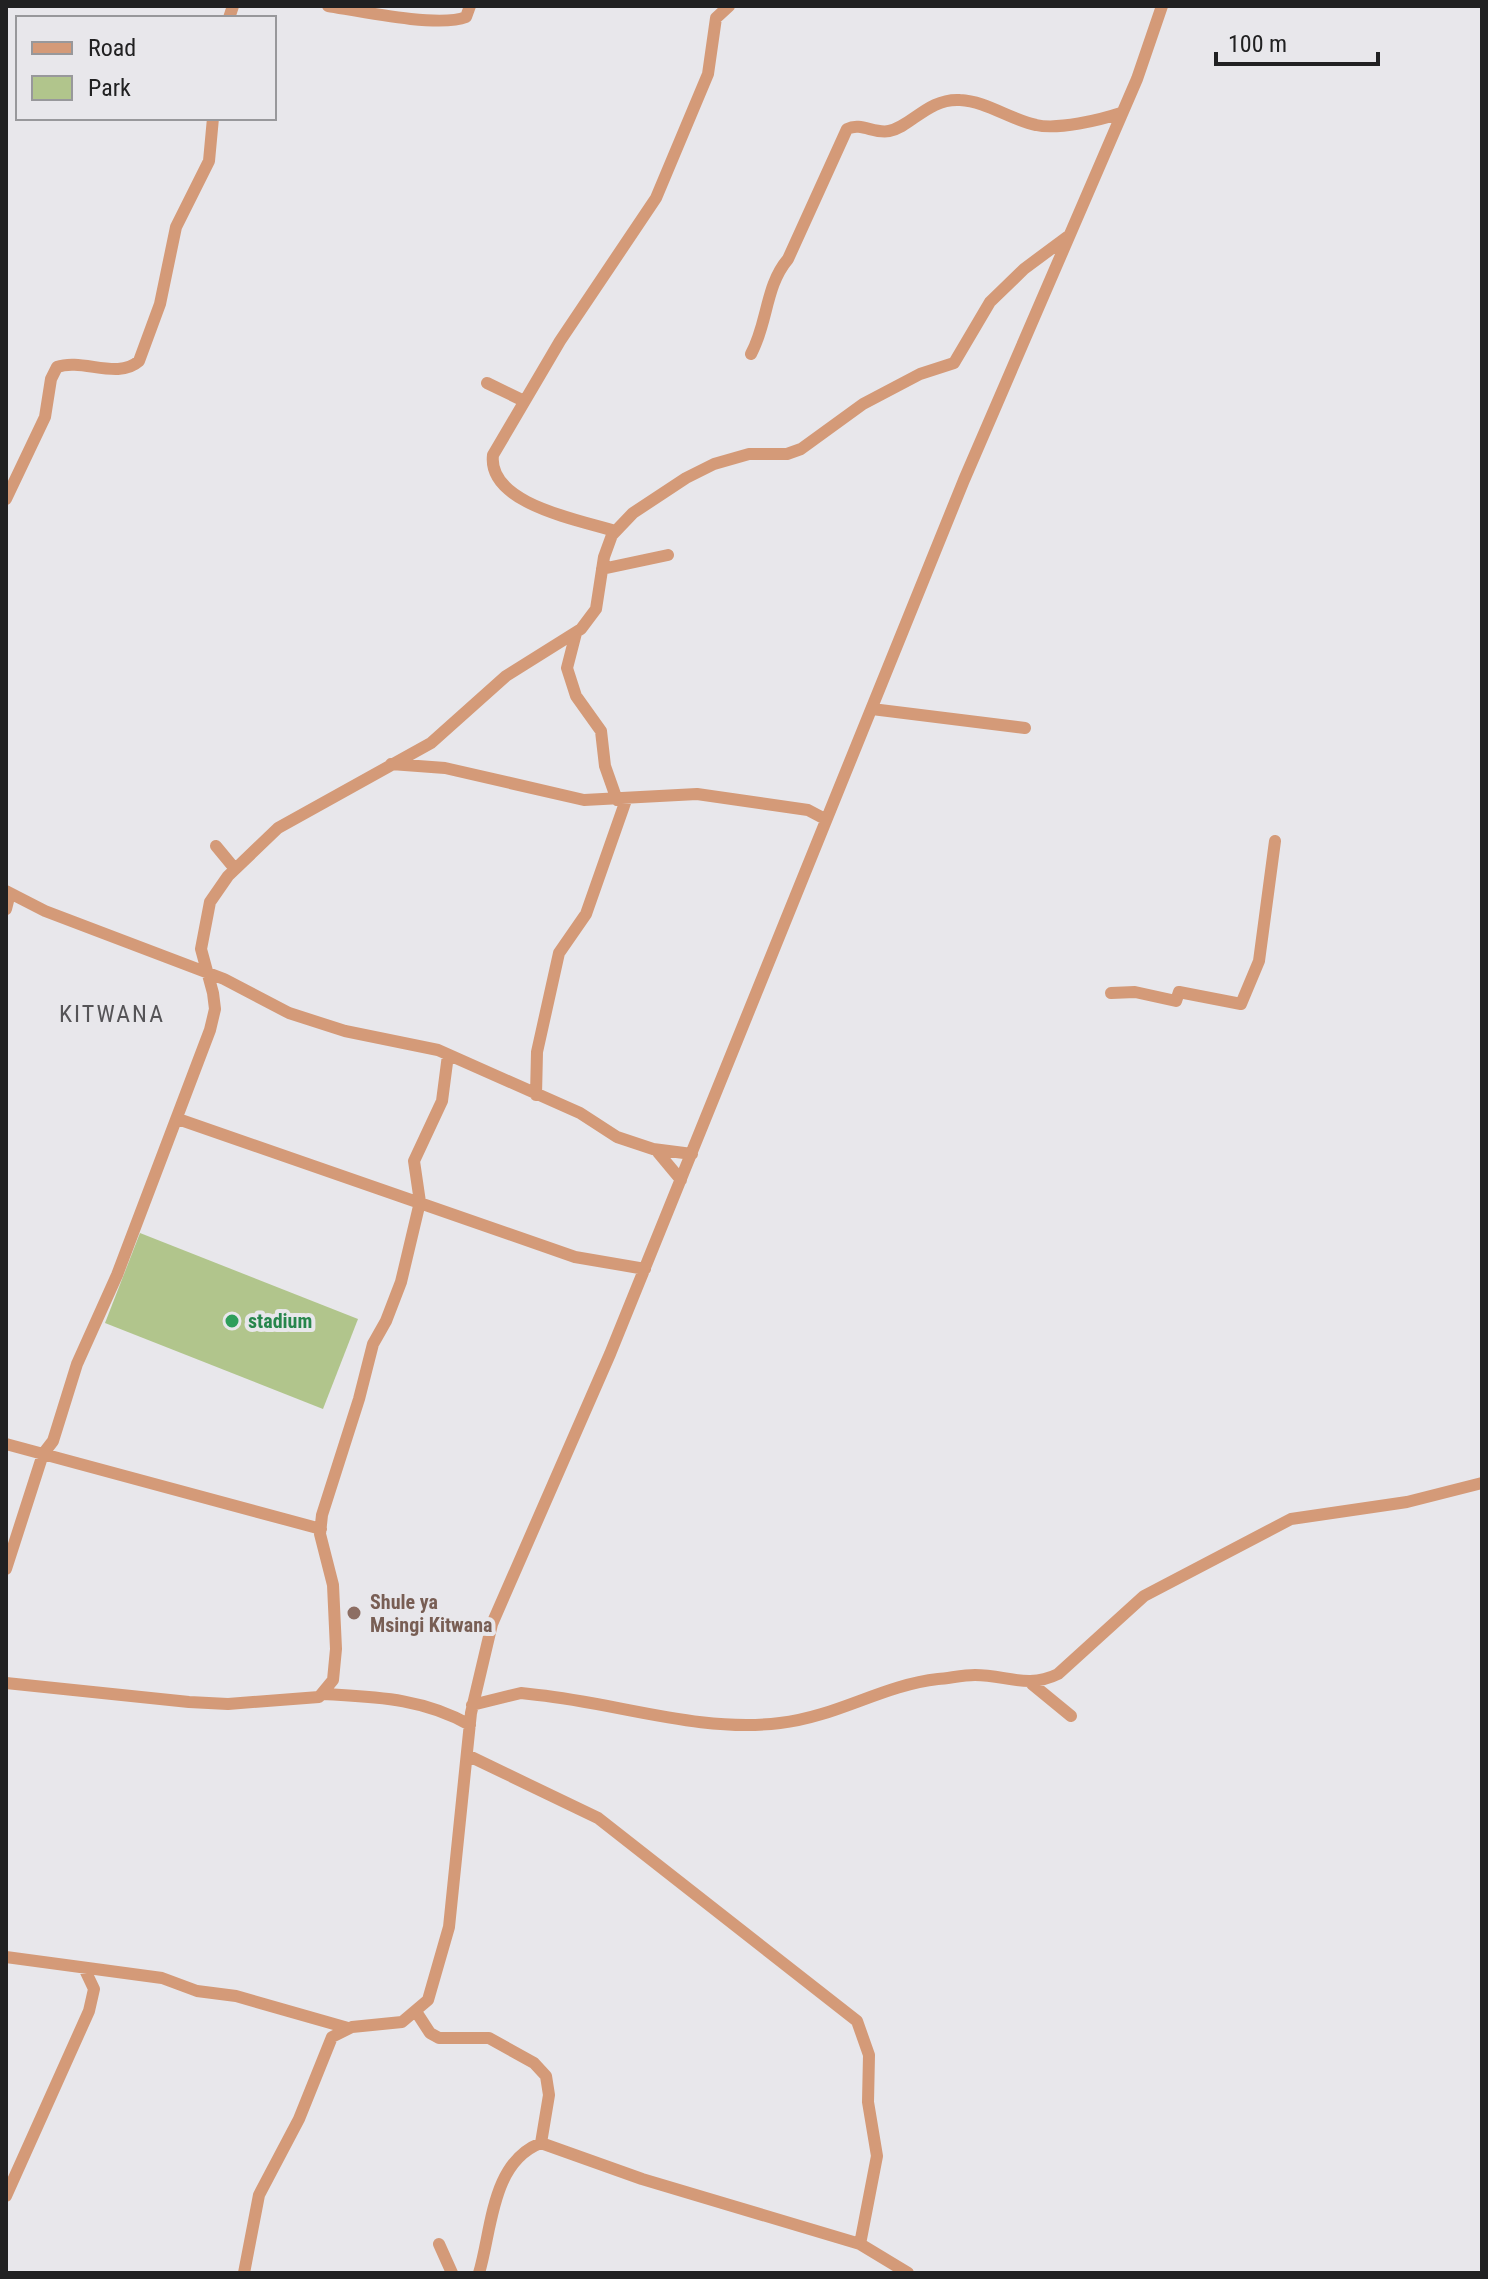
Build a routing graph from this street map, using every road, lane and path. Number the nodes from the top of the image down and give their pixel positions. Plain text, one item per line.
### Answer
1 (328, 6) edge
2 (470, 6) edge
3 (729, 6) edge
4 (1162, 6) edge
5 (1121, 113) junction
6 (213, 120) edge
7 (1067, 237) junction
8 (751, 354) dead end
9 (487, 383) dead end
10 (524, 401) junction
11 (6, 499) edge
12 (615, 531) junction
13 (668, 555) dead end
14 (602, 569) junction
15 (576, 633) junction
16 (872, 709) junction
17 (1025, 728) dead end
18 (391, 764) junction
19 (621, 800) junction
20 (825, 819) junction
21 (1275, 841) dead end
22 (216, 846) dead end
23 (235, 869) junction
24 (8, 892) edge
25 (6, 909) edge
26 (207, 974) junction
27 (1111, 993) dead end
28 (448, 1055) junction
29 (536, 1095) junction
30 (178, 1119) junction
31 (656, 1150) junction
32 (692, 1154) junction
33 (681, 1180) junction
34 (420, 1202) junction
35 (645, 1269) junction
36 (6, 1444) edge
37 (43, 1454) junction
38 (1482, 1483) edge
39 (321, 1529) junction
40 (7, 1561) edge
41 (6, 1683) edge
42 (1032, 1684) junction
43 (324, 1694) junction
44 (472, 1705) junction
45 (1071, 1716) dead end
46 (470, 1725) junction
47 (467, 1755) junction
48 (6, 1957) edge
49 (85, 1970) junction
50 (417, 2013) junction
51 (348, 2028) junction
52 (541, 2143) junction
53 (6, 2196) edge
54 (439, 2244) dead end
55 (860, 2244) junction
56 (244, 2273) edge
57 (452, 2273) edge
58 (479, 2273) edge
59 (908, 2273) edge

1 - 2 street
3 - 10 street
4 - 5 street
5 - 7 street
5 - 8 street
6 - 11 street
7 - 12 street
7 - 16 street
9 - 10 street
10 - 12 street
12 - 14 street
13 - 14 street
14 - 15 street
15 - 18 street
15 - 19 street
16 - 17 street
16 - 20 street
18 - 19 street
18 - 23 street
19 - 20 street
19 - 29 street
20 - 32 street
21 - 27 street
22 - 23 street
23 - 26 street
24 - 25 street
24 - 26 street
26 - 28 street
26 - 30 street
28 - 29 street
28 - 34 street
29 - 31 street
30 - 34 street
30 - 37 street
31 - 32 street
31 - 33 street
32 - 33 street
33 - 35 street
34 - 35 street
34 - 39 street
35 - 44 street
36 - 37 street
37 - 39 street
37 - 40 street
38 - 42 street
39 - 43 street
41 - 43 street
42 - 44 street
42 - 45 street
43 - 46 street
44 - 46 street
46 - 47 street
47 - 50 street
47 - 55 street
48 - 49 street
49 - 51 street
49 - 53 street
50 - 51 street
50 - 52 street
51 - 56 street
52 - 55 street
52 - 58 street
54 - 57 street
55 - 59 street

